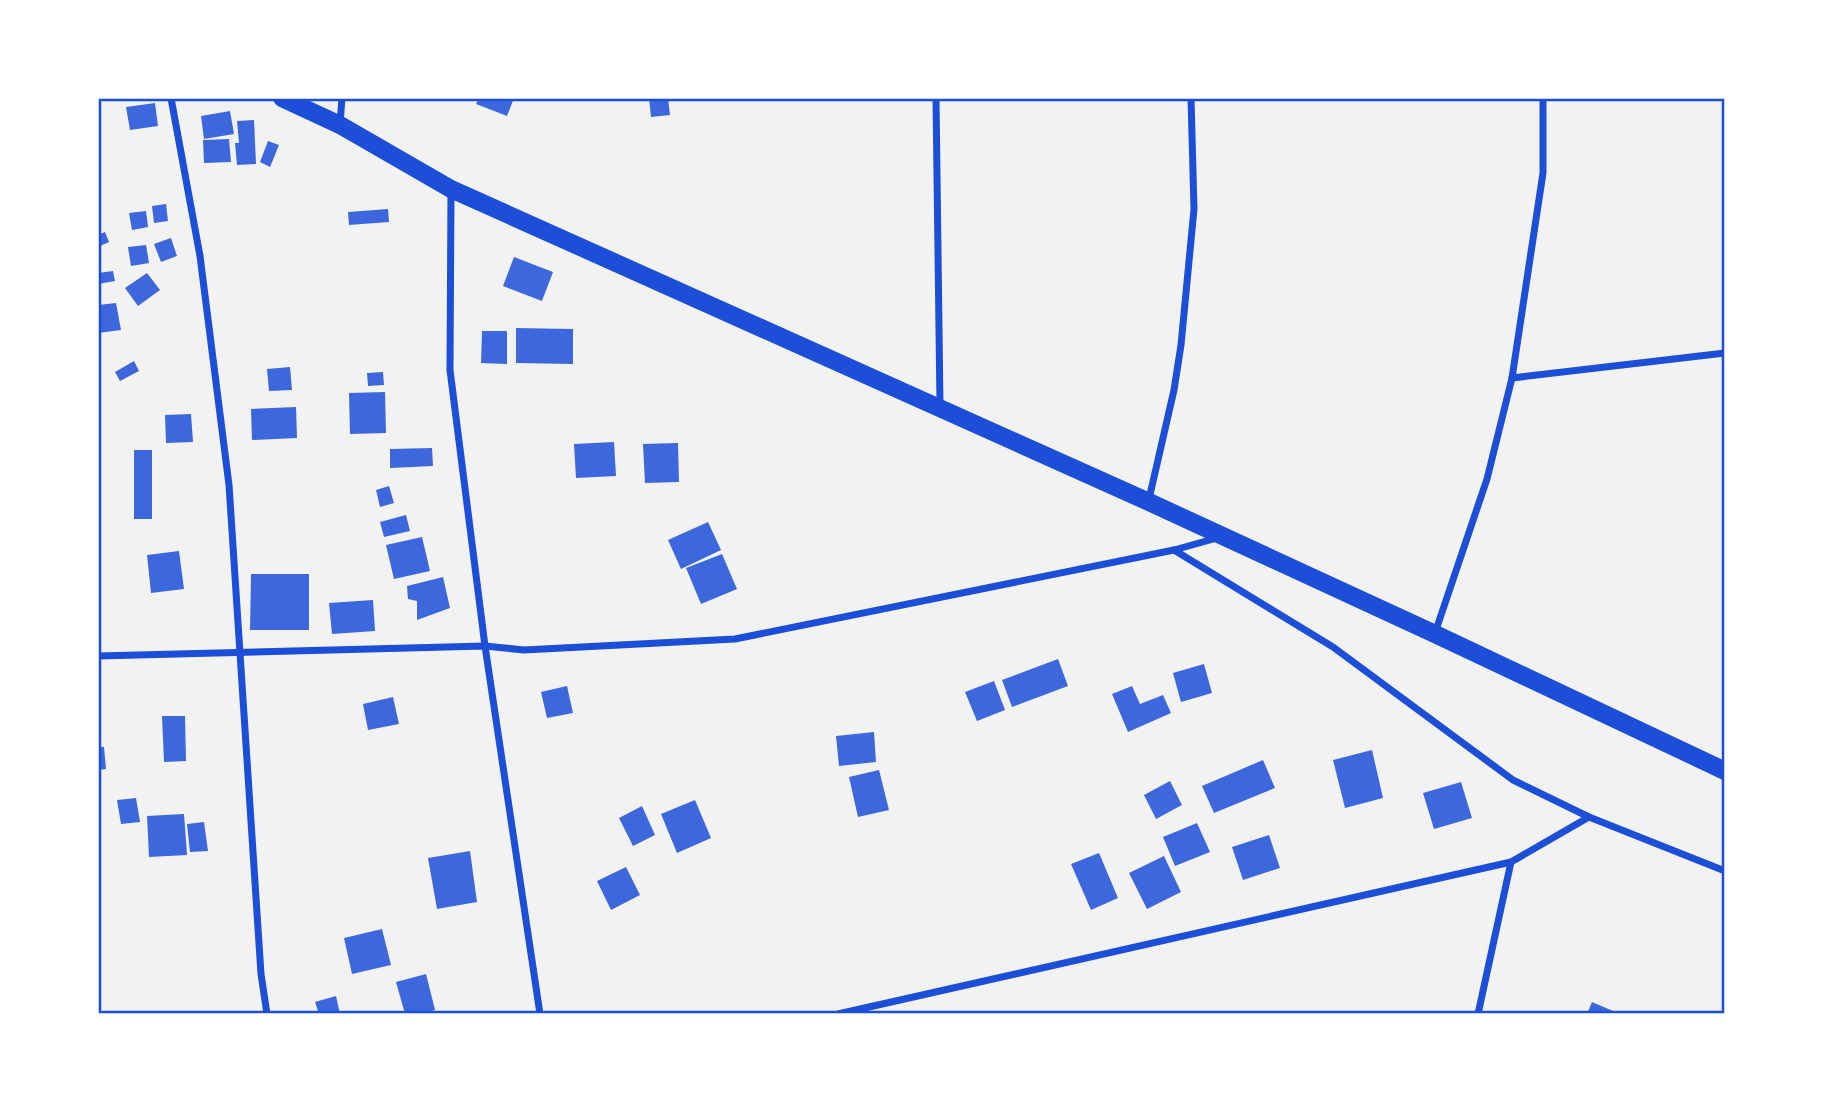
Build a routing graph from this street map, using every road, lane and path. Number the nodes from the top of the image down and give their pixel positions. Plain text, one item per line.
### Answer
1 (171, 98) edge
2 (282, 98) edge
3 (342, 98) edge
4 (936, 98) edge
5 (1191, 98) edge
6 (1543, 98) edge
7 (340, 125) junction
8 (451, 189) junction
9 (1725, 354) edge
10 (1512, 378) junction
11 (940, 408) junction
12 (1149, 502) junction
13 (1224, 537) junction
14 (1174, 550) junction
15 (1435, 634) junction
16 (485, 646) junction
17 (241, 651) junction
18 (98, 656) edge
19 (1725, 771) edge
20 (1589, 817) junction
21 (1511, 862) junction
22 (1725, 871) edge
23 (267, 1014) edge
24 (541, 1014) edge
25 (838, 1014) edge
26 (1478, 1014) edge

1 - 17 street
2 - 7 main road
3 - 7 street
4 - 11 street
5 - 12 street
6 - 10 street
7 - 8 main road
8 - 11 main road
8 - 16 street
9 - 10 street
10 - 15 street
11 - 12 main road
12 - 13 main road
13 - 14 street
13 - 15 main road
14 - 16 street
14 - 20 street
15 - 19 main road
16 - 17 street
16 - 24 street
17 - 18 street
17 - 23 street
20 - 21 street
20 - 22 street
21 - 25 street
21 - 26 street

